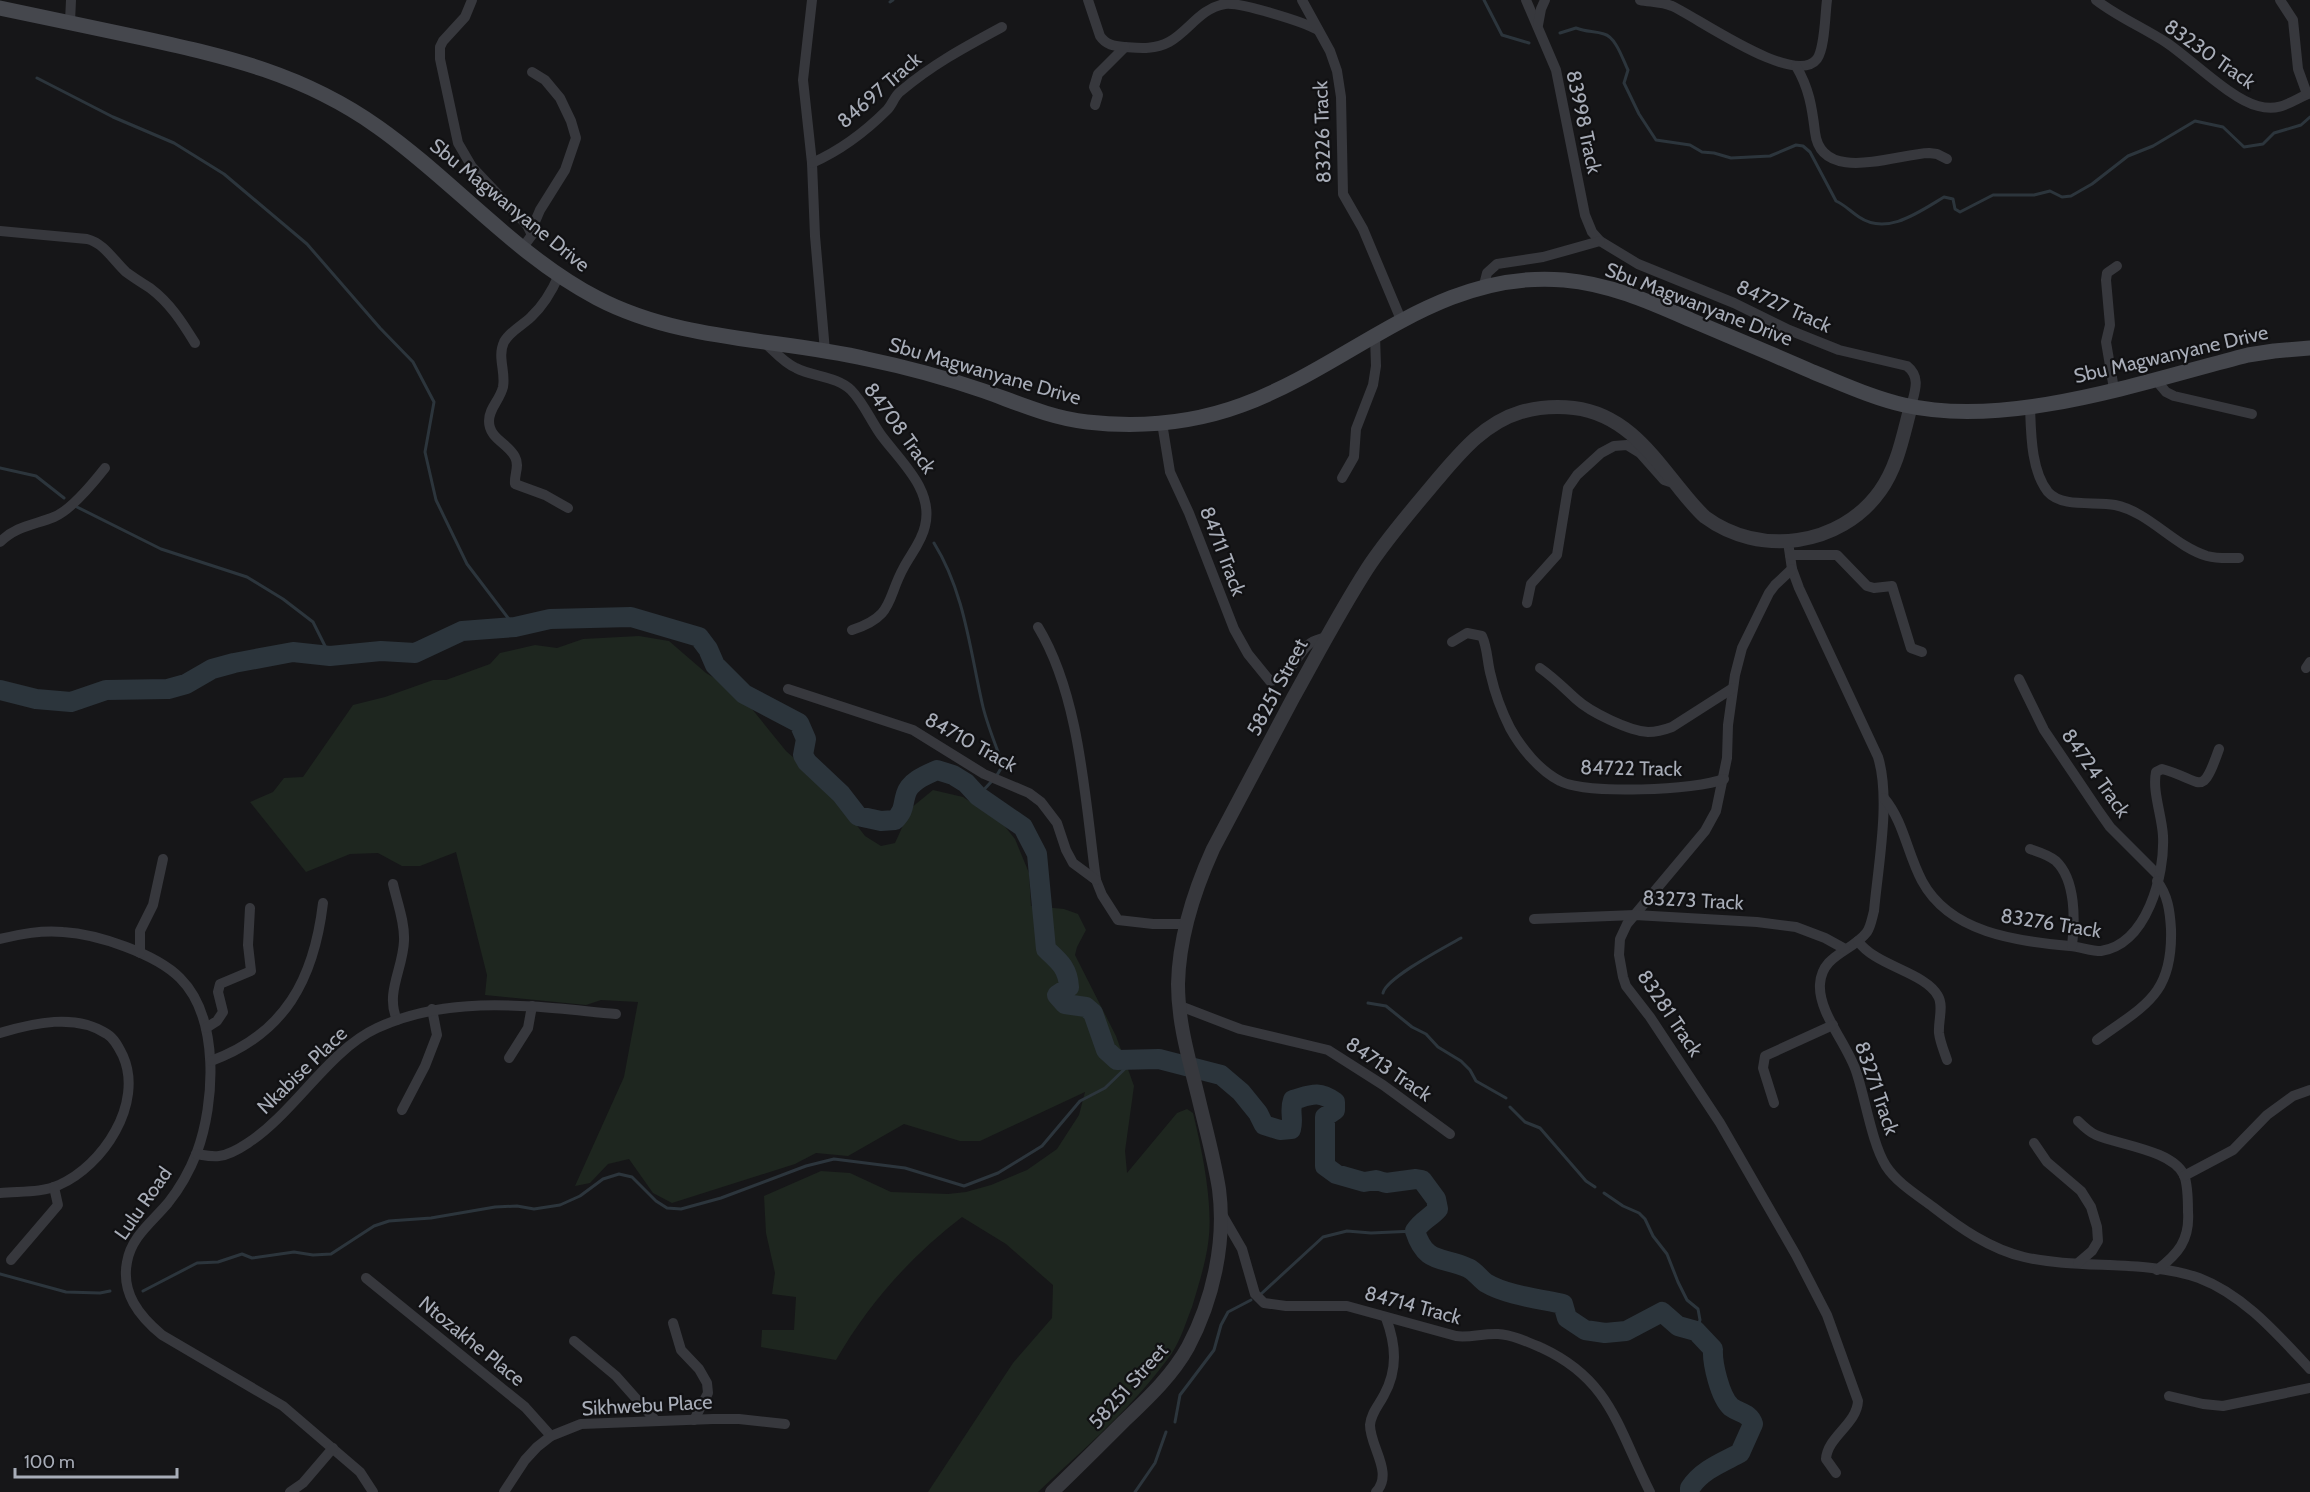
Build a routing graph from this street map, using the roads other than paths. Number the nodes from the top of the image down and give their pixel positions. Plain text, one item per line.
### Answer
1 (71, 0) edge
2 (472, 0) edge
3 (812, 0) edge
4 (1088, 0) edge
5 (1302, 0) edge
6 (1526, 0) edge
7 (1545, 0) edge
8 (1640, 0) edge
9 (1827, 0) edge
10 (2096, 0) edge
11 (2280, 0) edge
12 (1224, 2) edge
13 (0, 8) edge
14 (70, 22) junction
15 (1538, 25) junction
16 (1002, 27) dead end
17 (1318, 30) junction
18 (1125, 47) junction
19 (1796, 66) junction
20 (532, 72) dead end
21 (2308, 94) edge
22 (1095, 105) dead end
23 (1947, 159) dead end
24 (812, 163) junction
25 (0, 231) edge
26 (531, 231) junction
27 (1604, 245) junction
28 (523, 247) junction
29 (2117, 266) dead end
30 (559, 275) junction
31 (1484, 285) junction
32 (1402, 321) junction
33 (1375, 336) junction
34 (764, 342) junction
35 (195, 343) dead end
36 (2310, 348) edge
37 (825, 351) junction
38 (2155, 379) junction
39 (2114, 389) junction
40 (1911, 406) junction
41 (2030, 407) junction
42 (2252, 414) dead end
43 (1162, 423) junction
44 (105, 468) dead end
45 (1342, 478) dead end
46 (1676, 484) junction
47 (568, 508) dead end
48 (0, 542) edge
49 (1789, 549) junction
50 (2239, 558) dead end
51 (1792, 569) junction
52 (1527, 603) dead end
53 (1038, 627) dead end
54 (852, 630) dead end
55 (1326, 637) junction
56 (1452, 642) dead end
57 (1922, 652) dead end
58 (1540, 668) dead end
59 (2019, 679) dead end
60 (1733, 688) junction
61 (788, 689) dead end
62 (2219, 749) dead end
63 (1724, 779) junction
64 (1884, 798) junction
65 (2030, 849) dead end
66 (163, 859) dead end
67 (2158, 879) junction
68 (1096, 880) junction
69 (393, 884) dead end
70 (323, 903) dead end
71 (250, 908) dead end
72 (1635, 915) junction
73 (1534, 919) dead end
74 (1186, 924) junction
75 (0, 939) edge
76 (1858, 941) junction
77 (2072, 946) junction
78 (1845, 949) junction
79 (140, 953) junction
80 (532, 1006) junction
81 (1180, 1006) junction
82 (432, 1009) junction
83 (616, 1014) dead end
84 (397, 1020) junction
85 (1833, 1025) junction
86 (206, 1028) junction
87 (0, 1033) edge
88 (2097, 1040) dead end
89 (509, 1058) dead end
90 (1947, 1060) dead end
91 (211, 1061) junction
92 (2310, 1090) edge
93 (1774, 1103) dead end
94 (402, 1110) dead end
95 (2078, 1121) dead end
96 (1450, 1134) dead end
97 (2034, 1143) dead end
98 (196, 1154) junction
99 (2184, 1176) junction
100 (54, 1187) junction
101 (0, 1193) edge
102 (1220, 1210) junction
103 (11, 1260) dead end
104 (2078, 1263) junction
105 (2157, 1270) junction
106 (366, 1278) dead end
107 (1386, 1318) junction
108 (673, 1323) dead end
109 (574, 1341) dead end
110 (2310, 1369) edge
111 (2310, 1388) edge
112 (2169, 1396) dead end
113 (694, 1420) junction
114 (656, 1421) junction
115 (784, 1424) dead end
116 (551, 1436) junction
117 (333, 1448) junction
118 (1836, 1473) dead end
119 (290, 1492) edge
120 (373, 1492) edge
121 (504, 1492) edge
122 (1052, 1492) edge
123 (1376, 1492) edge
124 (1650, 1492) edge

1 - 14 street
2 - 26 street
3 - 24 street
4 - 18 street
5 - 17 street, 83226 Track
6 - 15 street, 83998 Track
7 - 15 street
8 - 19 street
9 - 19 street
10 - 21 street, 83230 Track
11 - 21 street
12 - 17 street
12 - 18 street
13 - 14 main road, Sbu Magwanyane Drive
14 - 28 main road, Sbu Magwanyane Drive
15 - 27 street, 83998 Track
16 - 24 street, 84697 Track
17 - 32 street, 83226 Track
18 - 22 street
19 - 23 street
20 - 26 street
24 - 37 street
25 - 35 street
26 - 28 street
27 - 31 street
27 - 40 street, 84727 Track
28 - 30 main road, Sbu Magwanyane Drive
29 - 39 street
30 - 34 main road, Sbu Magwanyane Drive
30 - 47 street
31 - 32 main road, Sbu Magwanyane Drive
31 - 40 main road, Sbu Magwanyane Drive
32 - 33 main road, Sbu Magwanyane Drive
33 - 43 main road, Sbu Magwanyane Drive
33 - 45 street
34 - 37 main road, Sbu Magwanyane Drive
34 - 54 street, 84708 Track
36 - 38 main road, Sbu Magwanyane Drive
37 - 43 main road, Sbu Magwanyane Drive
38 - 39 main road, Sbu Magwanyane Drive
38 - 42 street
39 - 41 main road, Sbu Magwanyane Drive
40 - 41 main road, Sbu Magwanyane Drive
40 - 49 street, 58251 Street
41 - 50 street
43 - 55 street, 84711 Track
44 - 48 street
46 - 49 street, 58251 Street
46 - 52 street
46 - 55 street, 58251 Street
49 - 51 street, 83271 Track
49 - 57 street
51 - 60 street, 83281 Track
51 - 64 street, 83271 Track
53 - 68 street
55 - 74 street, 58251 Street
56 - 63 street, 84722 Track
58 - 60 street
59 - 67 street, 84724 Track
60 - 63 street, 83281 Track
61 - 68 street, 84710 Track
62 - 67 street, 83276 Track
63 - 72 street, 83281 Track
64 - 76 street, 83271 Track
64 - 77 street, 83276 Track
65 - 77 street
66 - 79 street
67 - 77 street, 83276 Track
67 - 88 street
68 - 74 street
69 - 84 street
70 - 91 street
71 - 86 street
72 - 73 street, 83273 Track
72 - 78 street, 83273 Track
72 - 118 street, 83281 Track
74 - 81 street, 58251 Street
75 - 79 street, Lulu Road
76 - 78 street, 83271 Track
76 - 90 street
78 - 85 street, 83271 Track
79 - 86 street, Lulu Road
80 - 82 street, Nkabise Place
80 - 83 street, Nkabise Place
80 - 89 street
81 - 96 street, 84713 Track
81 - 102 street, 58251 Street
82 - 84 street, Nkabise Place
82 - 94 street
84 - 98 street, Nkabise Place
85 - 93 street
85 - 104 street, 83271 Track
86 - 91 street, Lulu Road
87 - 100 street
91 - 98 street, Lulu Road
92 - 99 street
95 - 99 street
97 - 104 street
98 - 117 street, Lulu Road
99 - 105 street
100 - 101 street
100 - 103 street
102 - 107 street, 84714 Track
102 - 122 street, 58251 Street
104 - 105 street, 83271 Track
105 - 110 street, 83271 Track
106 - 116 street, Ntozakhe Place
107 - 123 street
107 - 124 street, 84714 Track
108 - 113 street
109 - 114 street
111 - 112 street
113 - 114 street, Sikhwebu Place
113 - 115 street, Sikhwebu Place
114 - 116 street, Sikhwebu Place
116 - 121 street, Sikhwebu Place
117 - 119 street
117 - 120 street, Lulu Road

